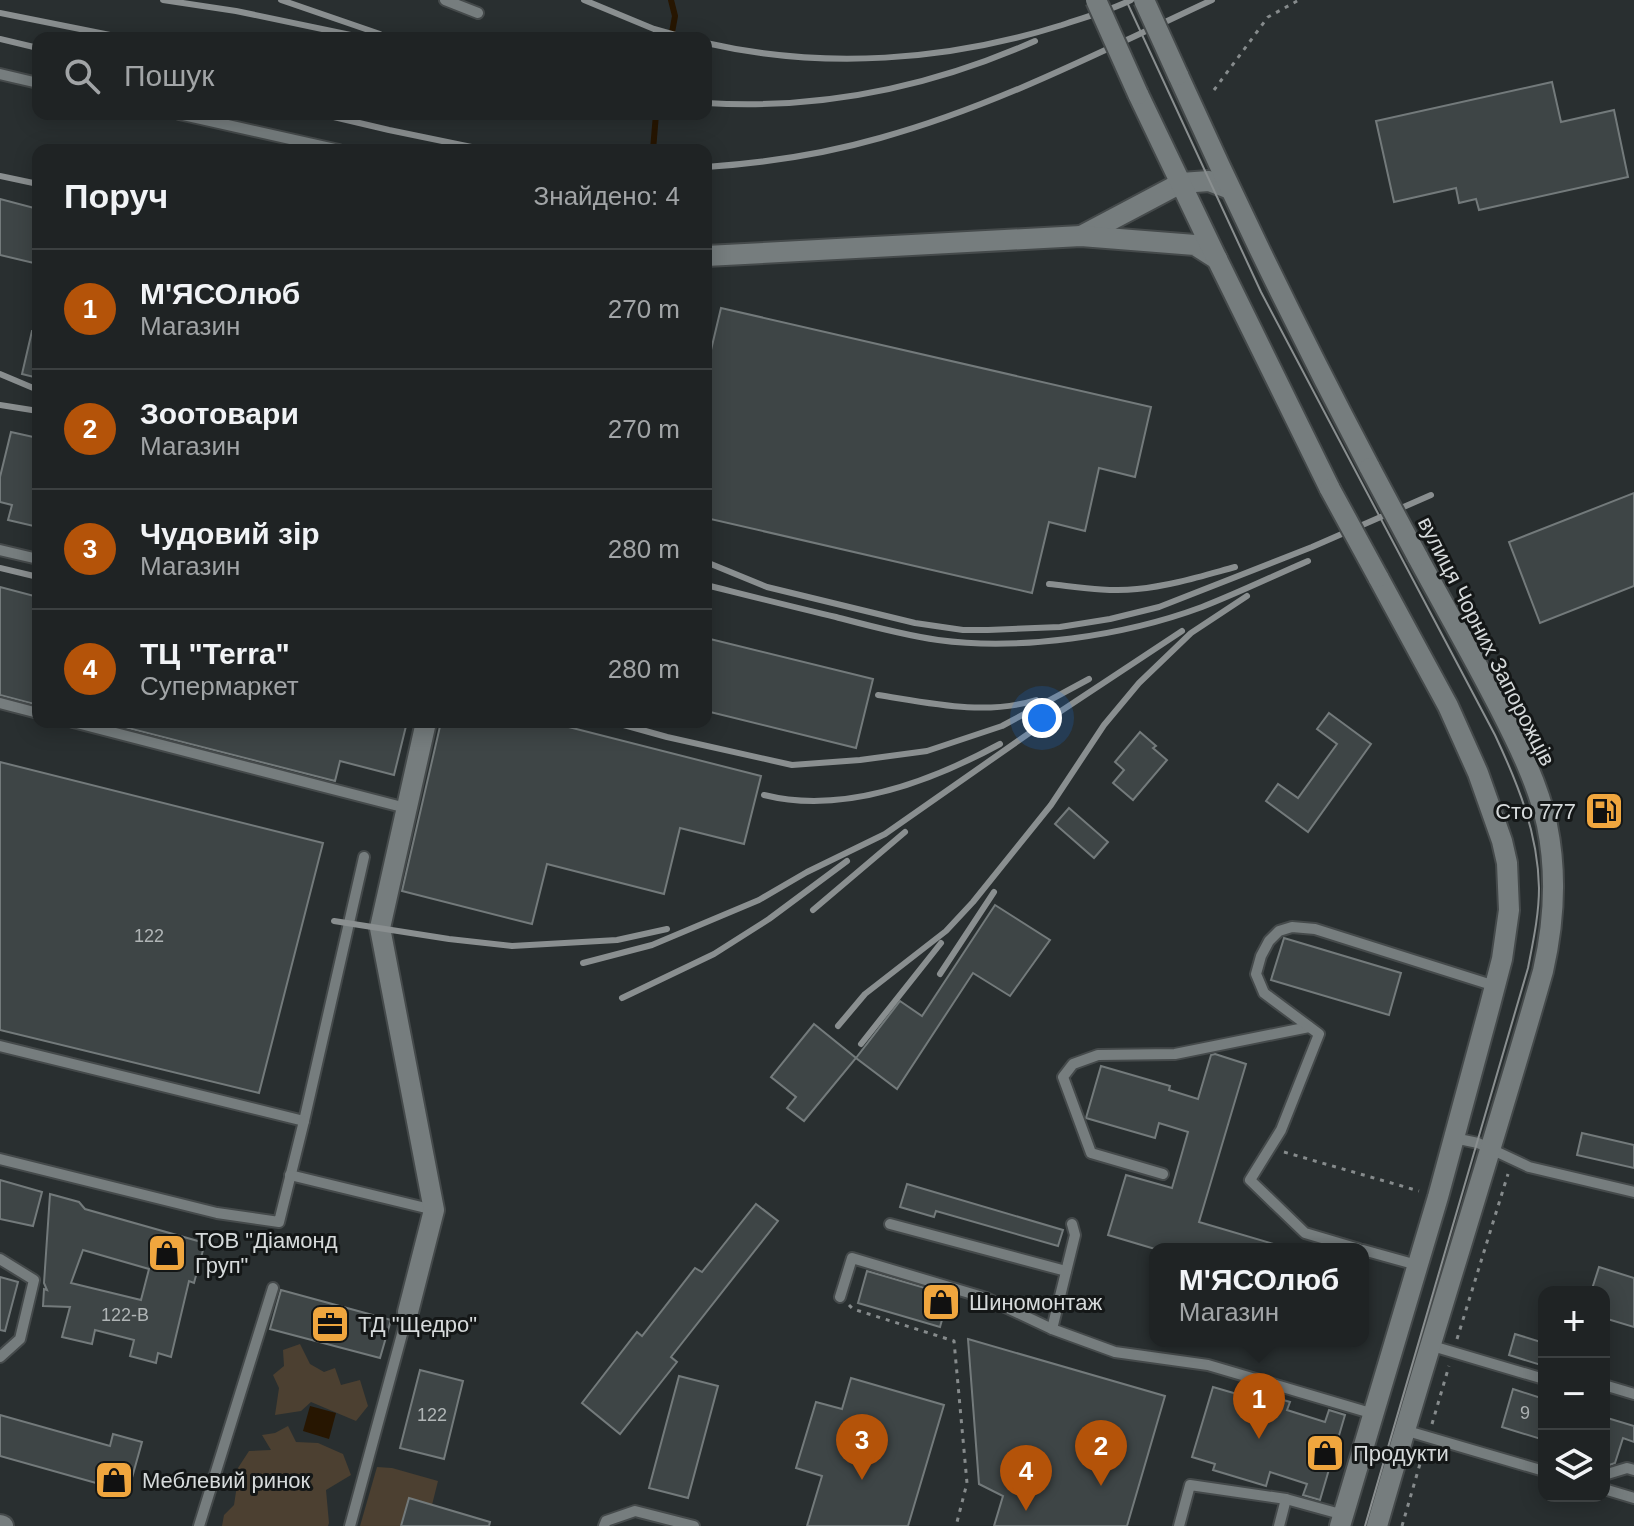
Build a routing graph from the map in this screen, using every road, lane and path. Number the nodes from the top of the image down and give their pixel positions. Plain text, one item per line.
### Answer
1 (445, 0) edge
2 (1096, 0) edge
3 (1144, 0) edge
4 (1299, 0) edge
5 (478, 13) dead end
6 (0, 74) edge
7 (32, 82) edge
8 (1214, 90) dead end
9 (206, 120) edge
10 (312, 144) edge
11 (1181, 183) junction
12 (1230, 189) junction
13 (1081, 236) junction
14 (712, 256) edge
15 (1217, 259) junction
16 (0, 550) edge
17 (32, 558) edge
18 (0, 703) edge
19 (32, 711) edge
20 (96, 728) edge
21 (425, 728) edge
22 (406, 808) junction
23 (364, 857) dead end
24 (1495, 986) junction
25 (1309, 1027) junction
26 (0, 1046) edge
27 (304, 1121) junction
28 (1454, 1138) junction
29 (1270, 1148) junction
30 (1491, 1150) junction
31 (0, 1159) edge
32 (1163, 1174) dead end
33 (290, 1175) junction
34 (1634, 1192) edge
35 (1438, 1197) junction
36 (434, 1210) junction
37 (890, 1224) dead end
38 (1072, 1224) dead end
39 (1338, 1243) edge
40 (1369, 1252) edge
41 (0, 1259) edge
42 (1417, 1265) junction
43 (1066, 1271) junction
44 (273, 1288) dead end
45 (840, 1297) joint
46 (408, 1312) joint
47 (1052, 1329) junction
48 (1429, 1345) junction
49 (0, 1357) edge
50 (1538, 1377) edge
51 (1610, 1387) edge
52 (1634, 1394) edge
53 (1374, 1414) junction
54 (1404, 1430) junction
55 (1538, 1469) edge
56 (1634, 1470) edge
57 (1610, 1473) edge
58 (1610, 1491) edge
59 (1634, 1498) edge
60 (1286, 1499) junction
61 (1342, 1520) edge
62 (199, 1526) edge
63 (350, 1526) edge
64 (604, 1526) edge
65 (694, 1526) edge
66 (956, 1526) edge
67 (1179, 1526) edge
68 (1279, 1526) edge
69 (1377, 1526) edge

1 - 5 lane
2 - 11 main road, bridge
3 - 12 main road, вулиця Чорних Запорожців, bridge
4 - 8 path
6 - 7 lane
9 - 10 lane
11 - 12 main road
11 - 13 main road
11 - 15 main road
12 - 30 main road, вулиця Чорних Запорожців, bridge
13 - 14 main road
13 - 15 main road
15 - 24 main road, bridge
16 - 17 lane
18 - 19 lane
20 - 22 lane
21 - 22 main road
22 - 36 main road
23 - 27 lane
24 - 25 lane
24 - 28 main road
25 - 29 lane
25 - 32 lane
26 - 27 lane
27 - 33 lane
28 - 30 lane
28 - 35 main road
29 - 35 path
29 - 39 lane
30 - 34 lane
30 - 48 main road, вулиця Чорних Запорожців
31 - 33 lane
33 - 36 lane
35 - 42 main road
36 - 46 main road
37 - 43 lane
38 - 43 lane
40 - 42 lane
41 - 49 lane
42 - 53 main road
43 - 47 lane
44 - 62 lane
45 - 47 lane
45 - 66 path
46 - 63 lane
47 - 53 lane
48 - 50 lane
48 - 54 main road, вулиця Чорних Запорожців
51 - 52 lane
53 - 61 main road
54 - 55 lane
54 - 69 main road, вулиця Чорних Запорожців
56 - 57 lane
58 - 59 lane
60 - 61 lane
60 - 67 lane
60 - 68 lane
64 - 65 lane

